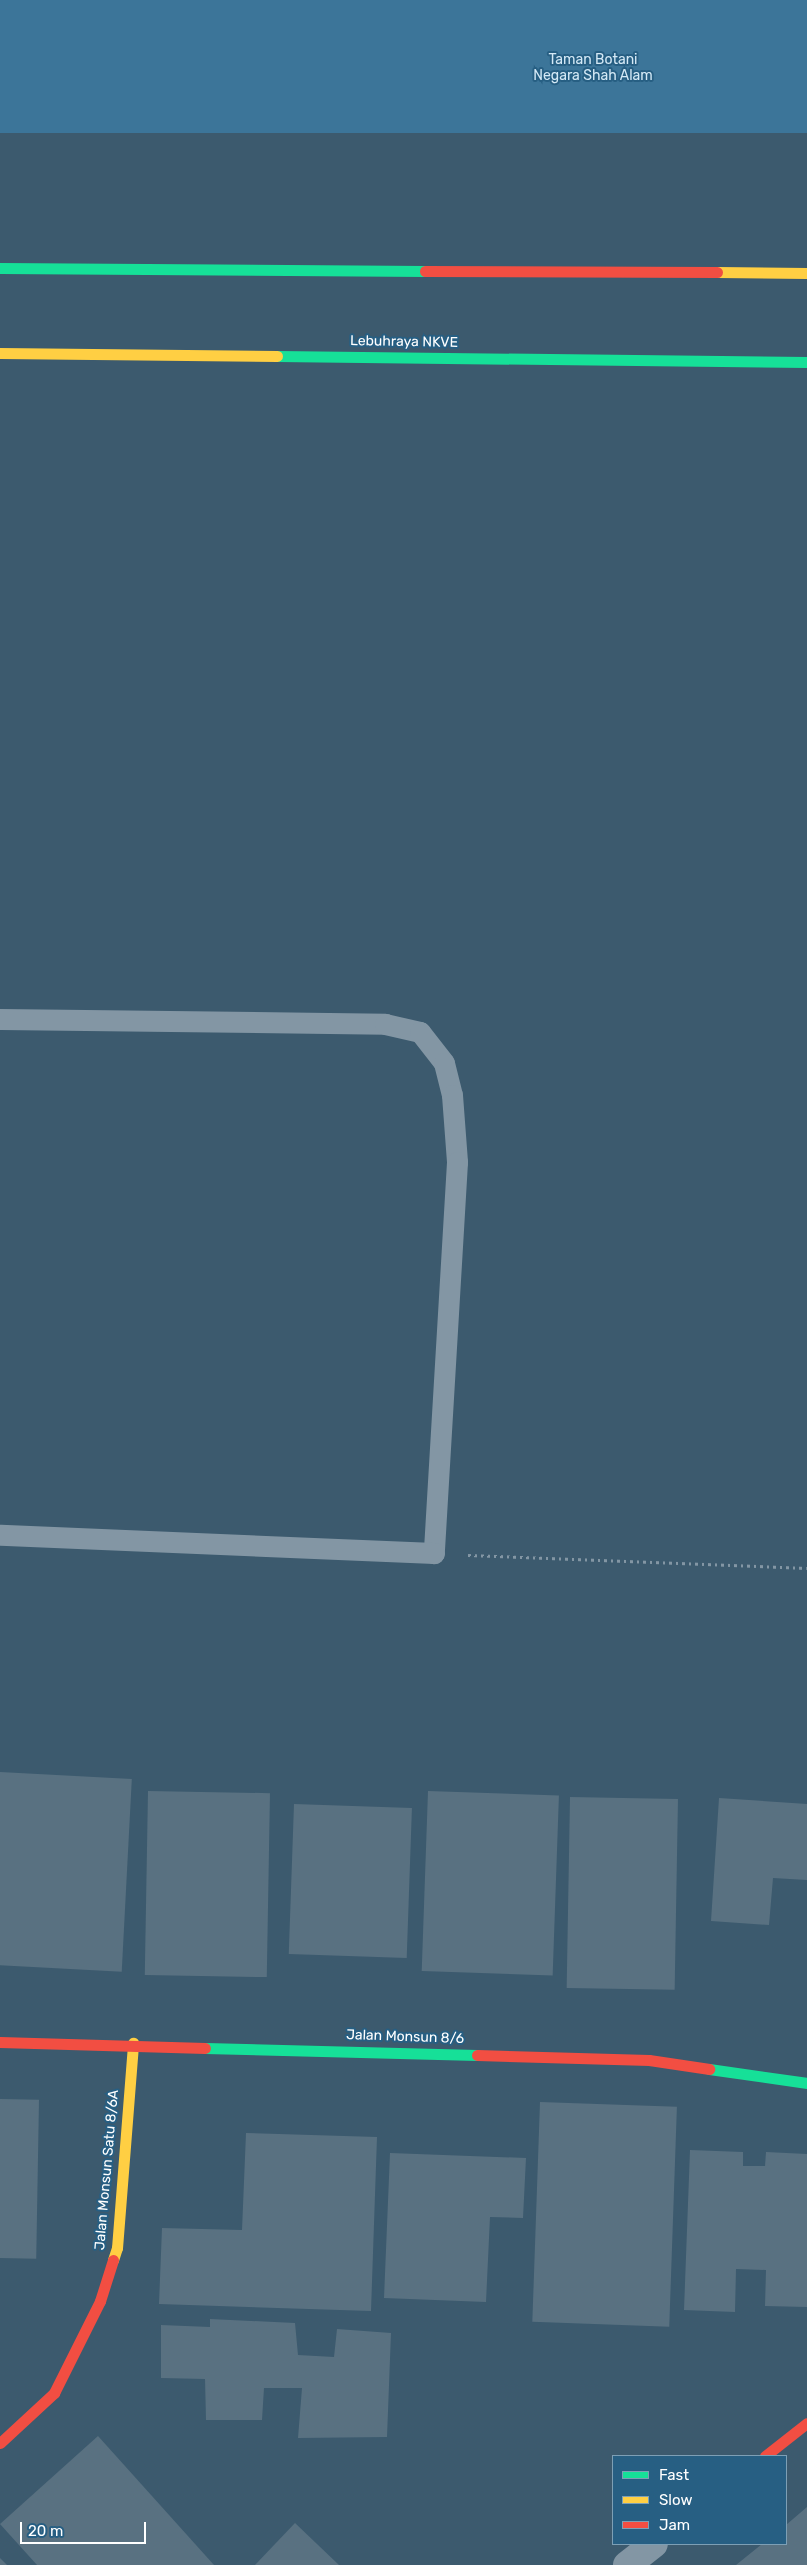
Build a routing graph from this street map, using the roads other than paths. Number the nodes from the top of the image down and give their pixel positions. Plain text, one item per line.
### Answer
1 (0, 268) edge
2 (807, 272) edge
3 (0, 353) edge
4 (807, 362) edge
5 (0, 1019) edge
6 (0, 1535) edge
7 (0, 2042) edge
8 (133, 2043) junction
9 (807, 2083) edge
10 (807, 2423) edge
11 (0, 2443) edge
12 (766, 2455) edge
13 (653, 2545) edge
14 (627, 2565) edge

1 - 2 main road
3 - 4 main road, Lebuhraya NKVE
5 - 6 lane
7 - 8 main road, Jalan Monsun 8/6
8 - 9 main road, Jalan Monsun 8/6
8 - 11 main road, Jalan Monsun Satu 8/6A
10 - 12 main road
13 - 14 street

